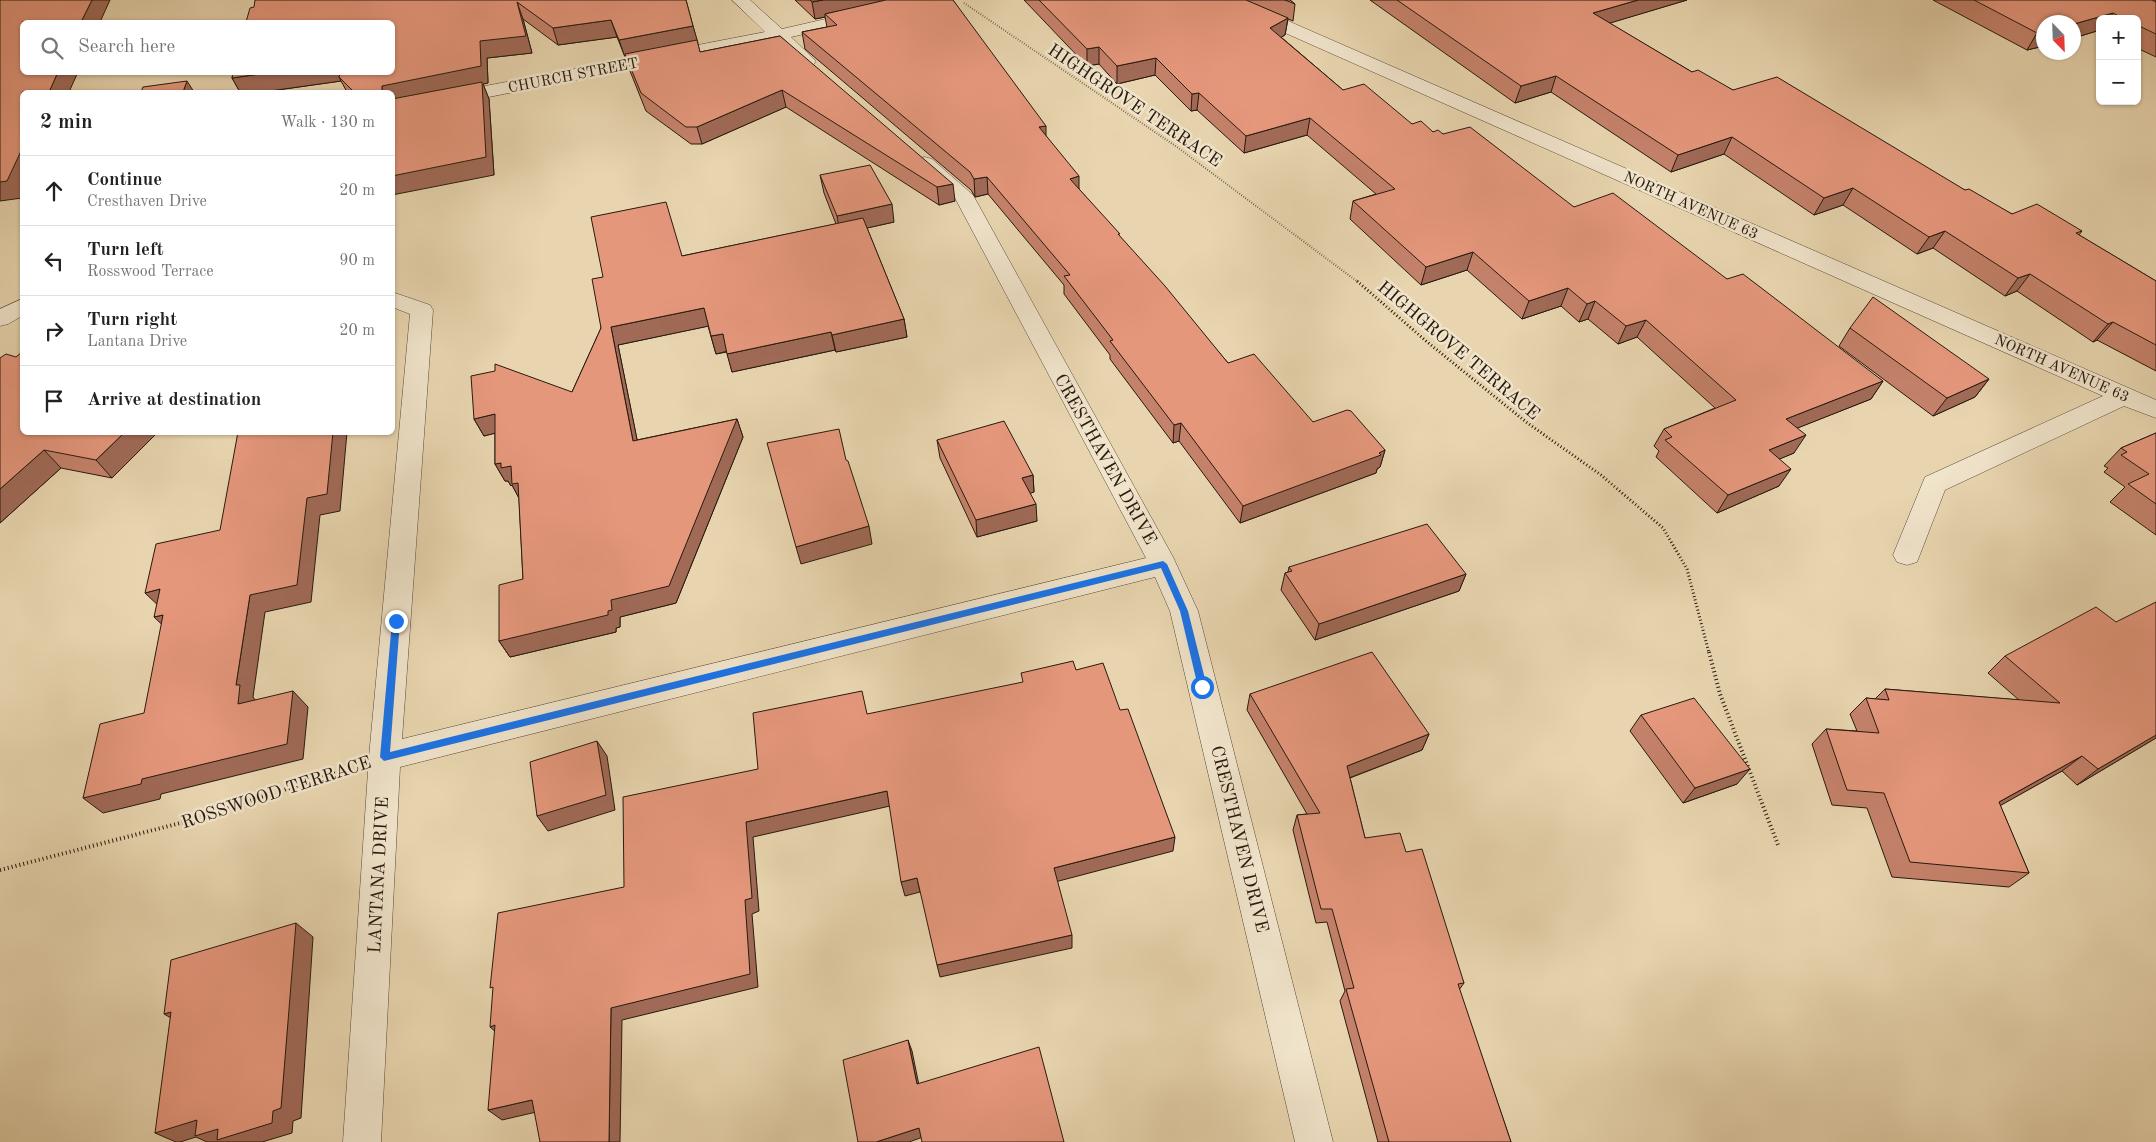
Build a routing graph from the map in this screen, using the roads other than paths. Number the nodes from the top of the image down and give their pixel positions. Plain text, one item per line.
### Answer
1 (740, 0) edge
2 (930, 0) edge
3 (1226, 0) edge
4 (776, 35) junction
5 (828, 80) edge
6 (395, 109) edge
7 (910, 150) edge
8 (395, 300) edge
9 (20, 307) edge
10 (0, 319) edge
11 (2124, 396) junction
12 (2156, 410) edge
13 (1908, 555) dead end
14 (1163, 564) junction
15 (384, 757) junction
16 (362, 1142) edge
17 (1314, 1142) edge

1 - 4 street
2 - 4 street, CHURCH STREET
3 - 11 street, NORTH AVENUE 63
4 - 5 street
4 - 6 street, CHURCH STREET
7 - 14 street, CRESTHAVEN DRIVE
8 - 15 street, LANTANA DRIVE
9 - 10 street
11 - 12 street, NORTH AVENUE 63
11 - 13 street
14 - 15 street, ROSSWOOD TERRACE
14 - 17 street, CRESTHAVEN DRIVE
15 - 16 street, LANTANA DRIVE

